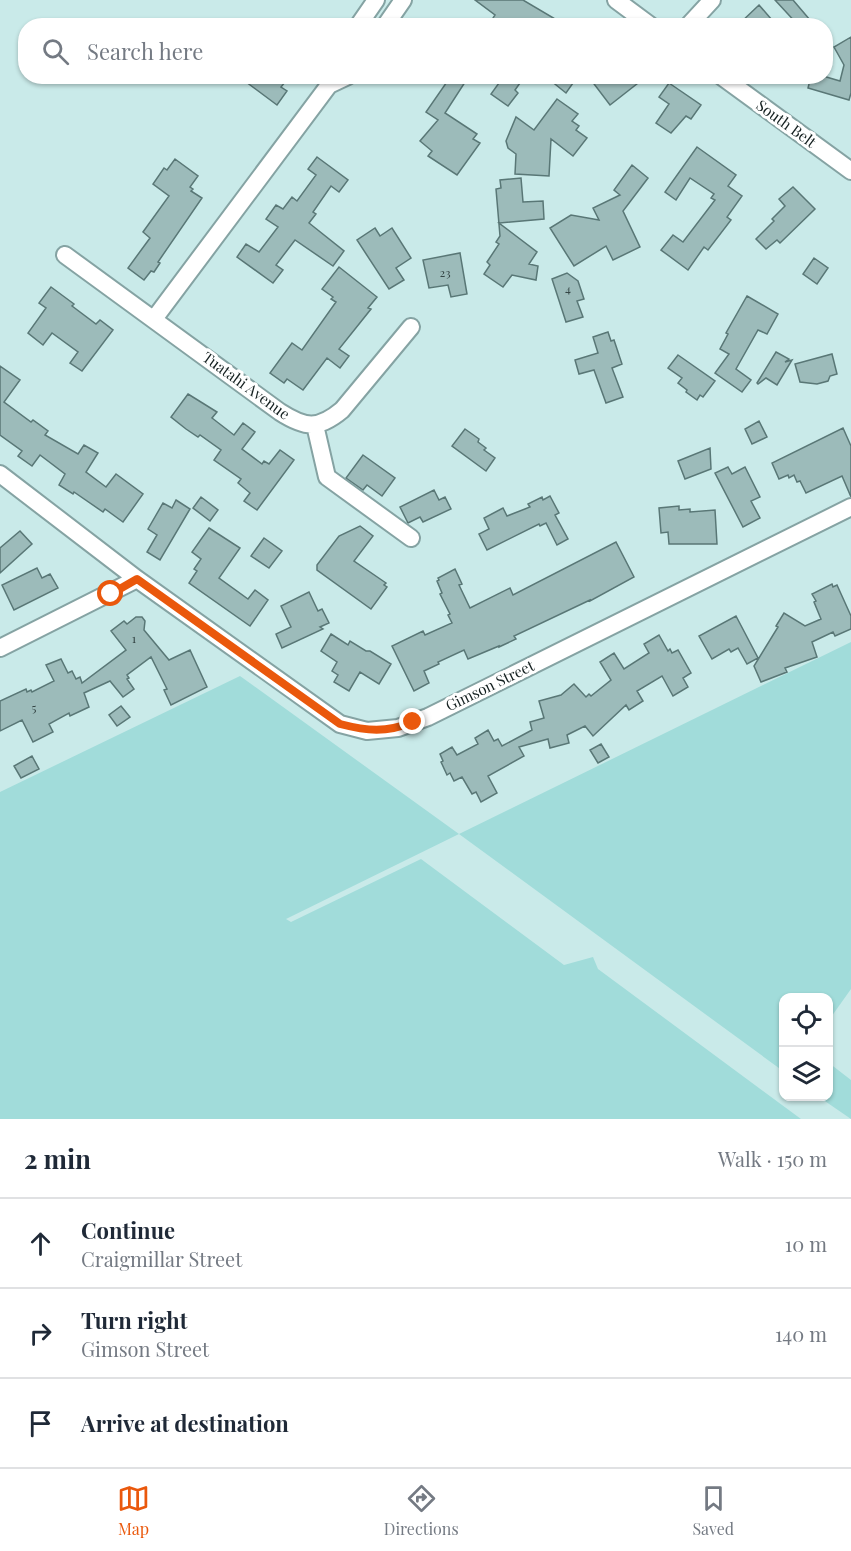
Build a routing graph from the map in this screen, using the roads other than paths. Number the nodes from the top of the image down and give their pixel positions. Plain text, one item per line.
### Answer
1 (376, 0) edge
2 (403, 0) edge
3 (616, 0) edge
4 (712, 0) edge
5 (364, 18) edge
6 (391, 18) edge
7 (640, 18) edge
8 (695, 18) edge
9 (327, 84) edge
10 (732, 84) edge
11 (851, 171) edge
12 (65, 255) dead end
13 (154, 319) junction
14 (411, 327) dead end
15 (315, 425) junction
16 (0, 474) edge
17 (851, 507) edge
18 (411, 538) dead end
19 (137, 579) junction
20 (0, 648) edge

1 - 5 street
2 - 6 street
3 - 7 street
4 - 8 street
9 - 13 street
10 - 11 street, South Belt
12 - 13 street, Tuatahi Avenue
13 - 15 street, Tuatahi Avenue
14 - 15 street
15 - 18 street
16 - 19 street, Gimson Street
17 - 19 street, Gimson Street
19 - 20 street

